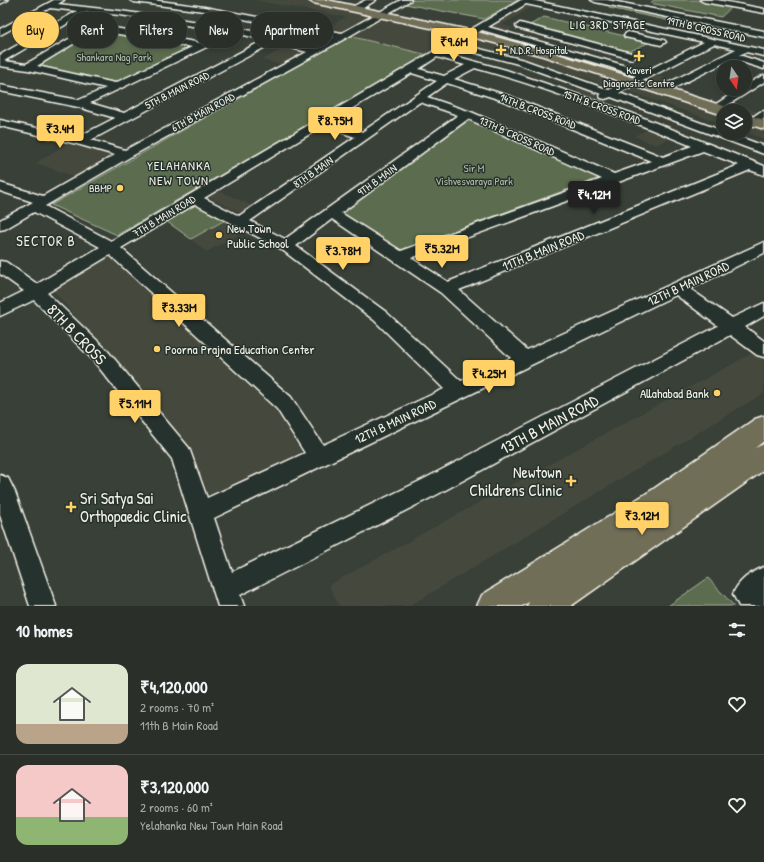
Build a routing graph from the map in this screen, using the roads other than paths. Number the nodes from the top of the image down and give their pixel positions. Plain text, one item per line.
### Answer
1 (4, 0) edge
2 (60, 0) edge
3 (134, 0) edge
4 (313, 0) edge
5 (372, 0) edge
6 (407, 0) edge
7 (526, 0) edge
8 (631, 0) edge
9 (704, 0) edge
10 (751, 0) edge
11 (0, 2) edge
12 (590, 3) edge
13 (739, 3) edge
14 (763, 3) edge
15 (214, 4) dead end
16 (50, 6) junction
17 (551, 6) junction
18 (357, 8) junction
19 (86, 9) junction
20 (204, 9) junction
21 (575, 11) junction
22 (120, 13) joint
23 (126, 14) edge
24 (383, 14) junction
25 (538, 14) dead end
26 (187, 20) edge
27 (529, 20) dead end
28 (59, 25) edge
29 (343, 25) dead end
30 (520, 26) junction
31 (358, 28) junction
32 (475, 30) junction
33 (745, 30) junction
34 (118, 31) edge
35 (0, 32) edge
36 (623, 33) dead end
37 (679, 34) junction
38 (712, 34) junction
39 (764, 34) edge
40 (506, 35) junction
41 (343, 36) junction
42 (661, 42) junction
43 (67, 44) edge
44 (451, 44) junction
45 (764, 44) edge
46 (195, 45) edge
47 (0, 46) edge
48 (12, 47) edge
49 (19, 48) edge
50 (199, 48) edge
51 (257, 48) edge
52 (305, 48) edge
53 (650, 48) dead end
54 (315, 51) junction
55 (731, 51) junction
56 (761, 52) edge
57 (435, 54) junction
58 (0, 59) edge
59 (0, 63) edge
60 (474, 64) junction
61 (613, 65) junction
62 (764, 66) edge
63 (28, 67) junction
64 (410, 69) junction
65 (640, 78) junction
66 (764, 78) edge
67 (445, 80) junction
68 (117, 87) junction
69 (0, 88) edge
70 (662, 90) junction
71 (611, 93) junction
72 (419, 98) junction
73 (592, 103) junction
74 (80, 104) junction
75 (727, 104) edge
76 (716, 108) edge
77 (467, 114) junction
78 (125, 117) junction
79 (322, 122) junction
80 (0, 123) edge
81 (364, 136) junction
82 (80, 141) junction
83 (704, 146) junction
84 (764, 150) edge
85 (126, 154) junction
86 (663, 161) junction
87 (758, 168) edge
88 (614, 179) junction
89 (0, 187) edge
90 (194, 198) junction
91 (40, 204) junction
92 (332, 213) junction
93 (239, 222) junction
94 (0, 226) edge
95 (286, 246) junction
96 (111, 247) junction
97 (764, 247) edge
98 (400, 258) junction
99 (0, 266) edge
100 (677, 288) junction
101 (447, 289) junction
102 (36, 292) junction
103 (764, 309) edge
104 (0, 310) edge
105 (732, 327) junction
106 (764, 350) edge
107 (526, 360) junction
108 (459, 391) junction
109 (764, 427) edge
110 (764, 456) edge
111 (318, 457) junction
112 (1, 490) edge
113 (200, 513) junction
114 (764, 580) edge
115 (229, 598) edge
116 (43, 606) edge
117 (493, 606) edge
118 (543, 606) edge
119 (758, 606) edge

1 - 11 street
2 - 16 street
3 - 20 street
4 - 18 main road
5 - 18 street
6 - 24 street, 6TH B MAIN ROAD
7 - 17 street, 19TH B CROSS ROAD
7 - 32 street, 7TH B MAIN ROAD
8 - 38 street
9 - 13 street
10 - 14 street
12 - 21 street
12 - 38 street
12 - 38 street
13 - 33 street
15 - 20 street
16 - 19 street
16 - 35 street
17 - 21 street, 19TH B CROSS ROAD
17 - 25 street
18 - 24 main road
19 - 22 street
19 - 28 street
20 - 26 street
20 - 41 street
21 - 37 street, 19TH B CROSS ROAD
22 - 23 street
24 - 31 street, 6TH B MAIN ROAD
24 - 32 main road
27 - 30 street
29 - 31 street
30 - 40 street
30 - 61 street
31 - 41 street, 6TH B MAIN ROAD
32 - 40 street
32 - 44 street, 7TH B MAIN ROAD
32 - 65 main road
33 - 38 street
33 - 39 street
33 - 55 street
34 - 46 street
36 - 42 street
37 - 38 street, 19TH B CROSS ROAD
37 - 42 street
38 - 55 street, 19TH B CROSS ROAD
38 - 65 street
40 - 61 street
41 - 54 street, 6TH B MAIN ROAD
42 - 53 street
43 - 63 street
44 - 57 street, 7TH B MAIN ROAD
44 - 71 street
45 - 56 street
47 - 48 street
49 - 58 street
50 - 68 street
51 - 78 street, 5TH B MAIN ROAD
52 - 54 street
54 - 85 street, 6TH B MAIN ROAD
55 - 56 street, 19TH B CROSS ROAD
55 - 62 street, 19TH B CROSS ROAD
55 - 70 street
57 - 60 street, 15TH B CROSS ROAD
57 - 64 street, 7TH B MAIN ROAD
59 - 63 street
60 - 67 street, 8TH B MAIN
60 - 73 street, 15TH B CROSS ROAD
61 - 65 street
63 - 68 street
64 - 67 street, 14TH B CROSS ROAD
64 - 79 street, 7TH B MAIN ROAD
65 - 70 main road
65 - 71 street
66 - 75 street
67 - 72 street, 8TH B MAIN
67 - 86 street, 14TH B CROSS ROAD
68 - 74 street
69 - 74 street
70 - 76 main road
71 - 73 street
71 - 84 street
72 - 77 street, 13TH B CROSS ROAD
72 - 81 street, 8TH B MAIN
73 - 83 street, 15TH B CROSS ROAD
74 - 78 street
77 - 88 street, 13TH B CROSS ROAD
77 - 92 street, 9TH B MAIN
78 - 82 street, 5TH B MAIN ROAD
79 - 81 street
79 - 90 street, 7TH B MAIN ROAD
80 - 82 street
81 - 93 street, 8TH B MAIN
82 - 85 street
83 - 86 street
83 - 87 street, 15TH B CROSS ROAD
85 - 91 street, 6TH B MAIN ROAD
86 - 88 street
87 - 101 street, 11TH B MAIN ROAD
88 - 98 street
89 - 91 street
90 - 93 street
90 - 96 street, 7TH B MAIN ROAD
91 - 94 street, 6TH B MAIN ROAD
91 - 96 street
92 - 95 street, 9TH B MAIN
92 - 98 street
93 - 95 street
95 - 108 street
96 - 102 street, 7TH B MAIN ROAD
96 - 111 street
97 - 100 street, 12TH B MAIN ROAD
98 - 101 street
99 - 102 street, 8TH B CROSS
100 - 105 street
100 - 107 street, 12TH B MAIN ROAD
101 - 107 street
102 - 104 street, 7TH B MAIN ROAD
102 - 113 street, 8TH B CROSS
103 - 105 street, 13TH B MAIN ROAD
105 - 106 street
105 - 115 street, 13TH B MAIN ROAD
107 - 108 street, 12TH B MAIN ROAD
108 - 111 street, 12TH B MAIN ROAD
109 - 117 main road
110 - 118 main road
111 - 113 street, 12TH B MAIN ROAD
112 - 116 street
113 - 115 street, 8TH B CROSS
114 - 119 street

